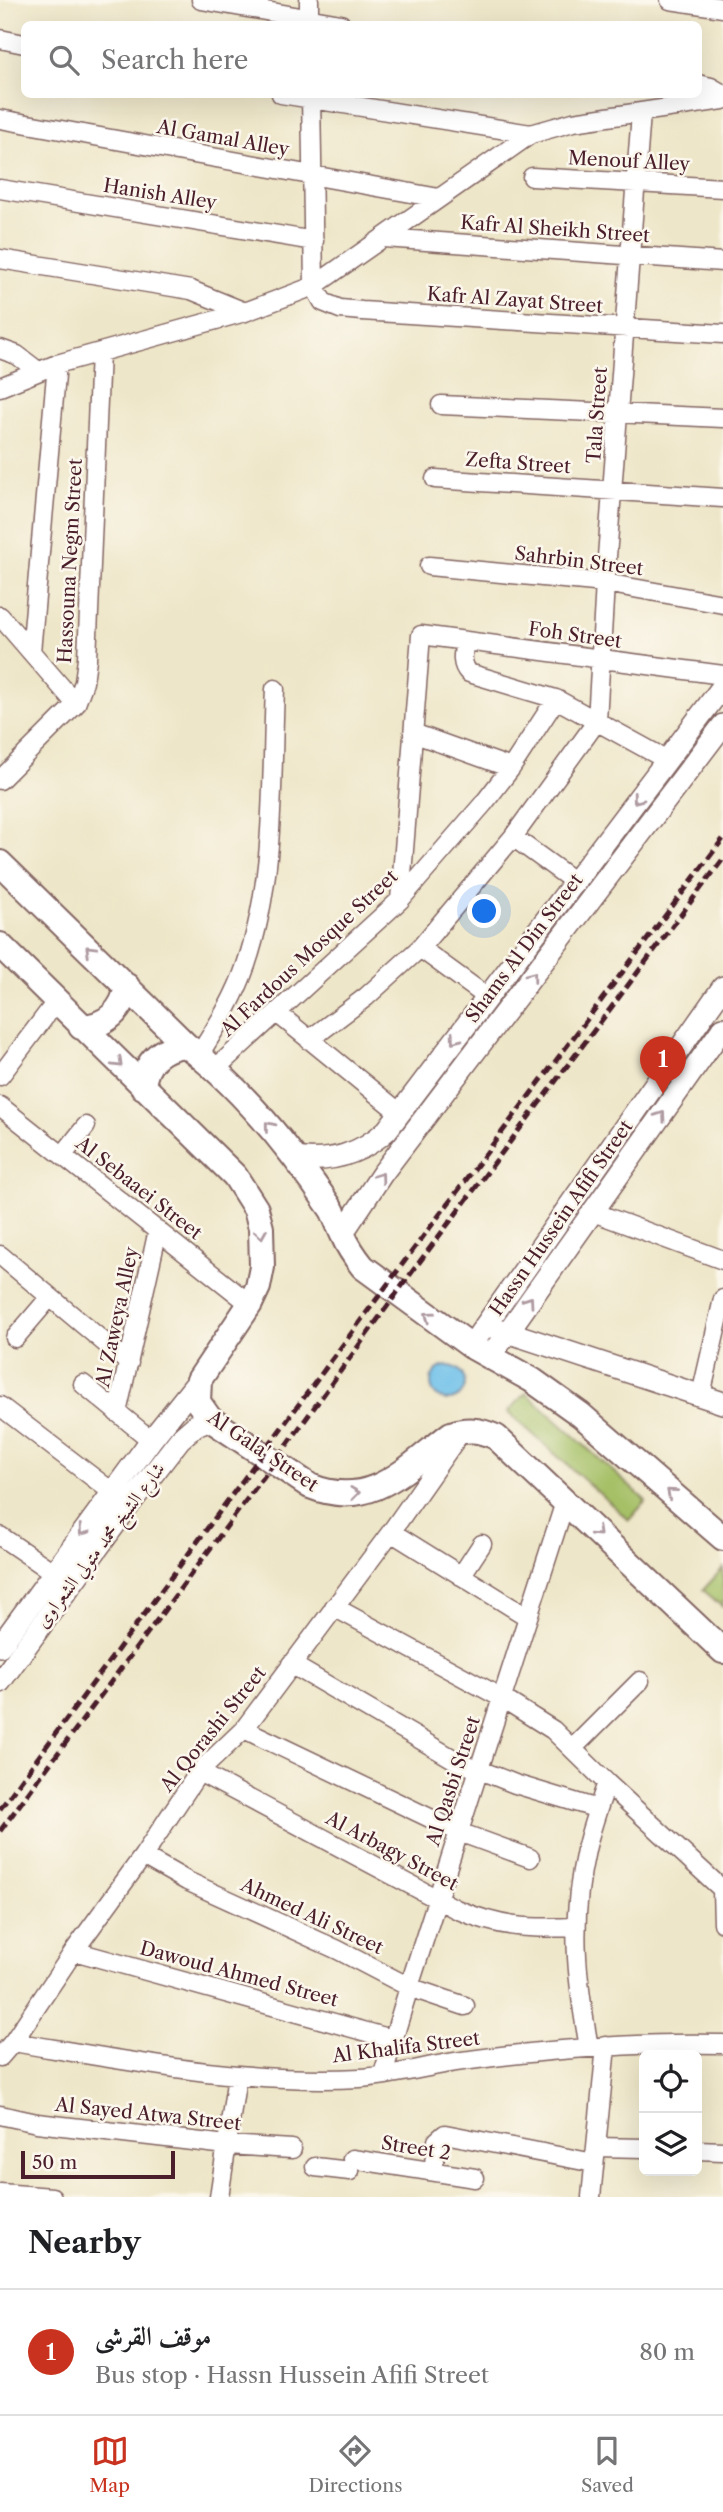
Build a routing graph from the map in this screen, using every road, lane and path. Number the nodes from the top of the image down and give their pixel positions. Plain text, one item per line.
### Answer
1 (201, 0) edge
2 (309, 0) edge
3 (670, 0) edge
4 (723, 8) edge
5 (304, 21) edge
6 (309, 21) edge
7 (0, 39) edge
8 (21, 43) edge
9 (702, 85) edge
10 (723, 94) edge
11 (311, 98) edge
12 (317, 98) edge
13 (723, 100) edge
14 (641, 113) junction
15 (0, 119) edge
16 (531, 134) junction
17 (312, 175) junction
18 (532, 177) dead end
19 (636, 183) junction
20 (723, 188) edge
21 (0, 189) edge
22 (439, 198) junction
23 (384, 238) junction
24 (313, 241) junction
25 (630, 255) junction
26 (0, 259) edge
27 (723, 262) edge
28 (314, 286) junction
29 (245, 312) junction
30 (624, 329) junction
31 (723, 334) edge
32 (0, 349) edge
33 (100, 352) junction
34 (57, 364) junction
35 (38, 371) junction
36 (0, 387) edge
37 (441, 405) dead end
38 (619, 413) junction
39 (723, 418) edge
40 (435, 479) dead end
41 (613, 491) junction
42 (723, 498) edge
43 (429, 566) dead end
44 (605, 583) junction
45 (723, 604) edge
46 (0, 617) edge
47 (465, 641) junction
48 (31, 652) junction
49 (600, 660) junction
50 (723, 675) edge
51 (723, 686) edge
52 (275, 689) dead end
53 (556, 699) junction
54 (76, 704) junction
55 (597, 721) junction
56 (723, 725) edge
57 (414, 733) junction
58 (667, 760) junction
59 (511, 768) junction
60 (0, 780) edge
61 (513, 837) junction
62 (0, 863) edge
63 (575, 882) junction
64 (400, 900) junction
65 (0, 945) edge
66 (420, 948) junction
67 (127, 986) junction
68 (723, 987) edge
69 (487, 998) junction
70 (56, 1002) junction
71 (276, 1013) junction
72 (80, 1027) junction
73 (723, 1028) edge
74 (309, 1040) junction
75 (200, 1056) junction
76 (0, 1076) edge
77 (143, 1087) junction
78 (0, 1106) edge
79 (400, 1113) junction
80 (86, 1126) dead end
81 (63, 1155) junction
82 (294, 1158) junction
83 (593, 1212) junction
84 (158, 1230) junction
85 (342, 1234) junction
86 (1, 1258) edge
87 (723, 1260) edge
88 (50, 1297) junction
89 (723, 1301) edge
90 (250, 1304) junction
91 (486, 1326) junction
92 (508, 1331) junction
93 (15, 1338) dead end
94 (481, 1352) junction
95 (129, 1363) junction
96 (199, 1380) junction
97 (83, 1384) dead end
98 (701, 1395) junction
99 (723, 1403) edge
100 (0, 1406) edge
101 (117, 1413) junction
102 (210, 1419) junction
103 (463, 1430) junction
104 (151, 1440) junction
105 (113, 1492) junction
106 (565, 1502) junction
107 (391, 1532) junction
108 (0, 1536) edge
109 (723, 1538) edge
110 (482, 1544) dead end
111 (53, 1572) junction
112 (461, 1576) junction
113 (334, 1607) junction
114 (528, 1617) junction
115 (1, 1644) edge
116 (723, 1651) edge
117 (291, 1664) junction
118 (640, 1681) dead end
119 (0, 1682) edge
120 (502, 1698) junction
121 (244, 1729) junction
122 (573, 1748) junction
123 (479, 1770) junction
124 (199, 1772) junction
125 (607, 1783) junction
126 (598, 1809) junction
127 (459, 1832) junction
128 (143, 1856) junction
129 (530, 1858) dead end
130 (723, 1890) edge
131 (438, 1898) junction
132 (723, 1923) edge
133 (575, 1927) junction
134 (74, 1951) junction
135 (409, 1986) junction
136 (466, 2006) dead end
137 (393, 2039) junction
138 (13, 2042) junction
139 (723, 2044) edge
140 (597, 2047) junction
141 (0, 2057) edge
142 (383, 2074) junction
143 (237, 2076) junction
144 (0, 2115) edge
145 (228, 2145) junction
146 (292, 2149) dead end
147 (639, 2149) edge
148 (702, 2150) edge
149 (723, 2151) edge
150 (595, 2155) junction
151 (315, 2167) dead end
152 (433, 2171) junction
153 (475, 2178) dead end
154 (0, 2193) edge
155 (52, 2197) edge
156 (219, 2197) edge
157 (591, 2197) edge

1 - 5 street
2 - 6 street
3 - 4 street
7 - 8 street
9 - 10 street
11 - 17 street
12 - 16 street
13 - 14 street
14 - 16 street
14 - 19 street, Tala Street
15 - 17 street, Al Gamal Alley
16 - 22 street
17 - 22 street, Al Gamal Alley
17 - 24 street
18 - 19 street, Menouf Alley
19 - 20 street, Menouf Alley
19 - 25 street, Tala Street
21 - 24 street, Hanish Alley
22 - 23 street
23 - 25 street, Kafr Al Sheikh Street
23 - 28 street
24 - 28 street
25 - 27 street, Kafr Al Sheikh Street
25 - 30 street, Tala Street
26 - 29 street
28 - 29 street
28 - 30 street, Kafr Al Zayat Street
29 - 33 street
30 - 31 street, Kafr Al Zayat Street
30 - 38 street, Tala Street
32 - 35 street
33 - 34 street
33 - 54 street, Hassouna Negm Street
34 - 35 street
34 - 48 street
35 - 36 street
37 - 38 street
38 - 39 street
38 - 41 street, Tala Street
40 - 41 street, Zefta Street
41 - 42 street, Zefta Street
41 - 44 street, Tala Street
43 - 44 street, Sahrbin Street
44 - 45 street, Sahrbin Street
44 - 49 street, Tala Street
46 - 48 street
47 - 49 street, Foh Street
47 - 53 street
47 - 57 street, Foh Street
48 - 54 street
49 - 50 street, Foh Street
49 - 55 street, Tala Street
51 - 58 street, Shams Al Din Street
52 - 75 street
53 - 55 street
53 - 59 street, Al Fardous Mosque Street
54 - 60 street, Hassouna Negm Street
55 - 58 street
55 - 61 street
85 -> 56 street, Shams Al Din Street
57 - 59 street
57 - 64 street
58 -> 63 street, Shams Al Din Street
59 - 64 street, Al Fardous Mosque Street
61 - 63 street
61 - 66 street
67 -> 62 main road
63 - 69 street, Shams Al Din Street
64 - 71 street, Al Fardous Mosque Street
65 - 70 main road
66 - 69 street
66 - 74 street
67 - 72 main road
67 - 75 main road
68 - 91 street, Hassn Hussein Afifi Street
69 -> 79 street, Shams Al Din Street
70 - 72 main road
70 - 76 street
71 - 74 street
71 - 75 street, Al Fardous Mosque Street
72 -> 77 main road
83 -> 73 street, Hassn Hussein Afifi Street
74 - 79 street
75 - 77 main road
82 -> 75 main road
77 -> 90 main road
78 - 81 street, Al Sebaaei Street
79 - 82 street, Shams Al Din Street
80 - 81 street
81 - 84 street, Al Sebaaei Street
82 - 85 main road
83 - 87 street
92 -> 83 street, Hassn Hussein Afifi Street
84 - 90 street, Al Sebaaei Street
84 - 95 street, Al Zaweya Alley
94 -> 85 main road
86 - 88 street
88 - 93 street
88 - 95 street
89 - 98 street
90 - 96 main road
91 - 92 street
91 - 94 street, Hassn Hussein Afifi Street
92 - 94 street, Hassn Hussein Afifi Street
92 - 98 street
109 -> 94 main road
95 - 101 street, Al Zaweya Alley
96 - 102 main road, Al Gala' Street
96 - 104 street, شارع الشيخ محمد متولي الشعراوى
97 - 101 street
98 - 99 street
100 - 105 street
101 - 104 street
102 -> 103 main road, Al Gala' Street
102 - 119 street, شارع الشيخ محمد متولي الشعراوى
103 - 106 main road
103 - 107 street, Al Qorashi Street
104 - 105 street, شارع الشيخ محمد متولي الشعراوى
105 -> 111 street, شارع الشيخ محمد متولي الشعراوى
106 - 114 street, Al Qasbi Street
106 -> 116 main road
107 - 112 street
107 - 113 street, Al Qorashi Street
108 - 111 street
110 - 112 street
111 - 115 street, شارع الشيخ محمد متولي الشعراوى
112 - 114 street
113 - 117 street, Al Qorashi Street
113 - 120 street
114 - 120 street, Al Qasbi Street
117 - 121 street, Al Qorashi Street
117 - 123 street
118 - 122 street
120 - 122 street
120 - 123 street, Al Qasbi Street
121 - 124 street, Al Qorashi Street
121 - 127 street
122 - 125 street
123 - 126 street
123 - 127 street, Al Qasbi Street
124 - 128 street, Al Qorashi Street
124 - 131 street, Al Arbagy Street
125 - 126 street
125 - 130 street
126 - 133 street
127 - 129 street
127 - 131 street, Al Qasbi Street
128 - 134 street, Al Qorashi Street
128 - 135 street, Ahmed Ali Street
130 - 132 street
131 - 133 street, Al Arbagy Street
131 - 135 street, Al Qasbi Street
133 - 140 street
134 - 137 street, Dawoud Ahmed Street
134 - 138 street, Al Qorashi Street
135 - 136 street, Ahmed Ali Street
135 - 137 street, Al Qasbi Street
137 - 142 street, Al Qasbi Street
138 - 141 street, Al Qorashi Street
138 - 143 street, Al Khalifa Street
139 - 140 street, Al Khalifa Street
140 - 142 street, Al Khalifa Street
140 - 150 street
142 - 143 street, Al Khalifa Street
143 - 145 street
144 - 145 street, Al Sayed Atwa Street
145 - 146 street, Al Sayed Atwa Street
145 - 156 street
147 - 150 street
148 - 149 street
150 - 152 street
150 - 157 street
151 - 152 street, Street 2
152 - 153 street, Street 2
154 - 155 street

